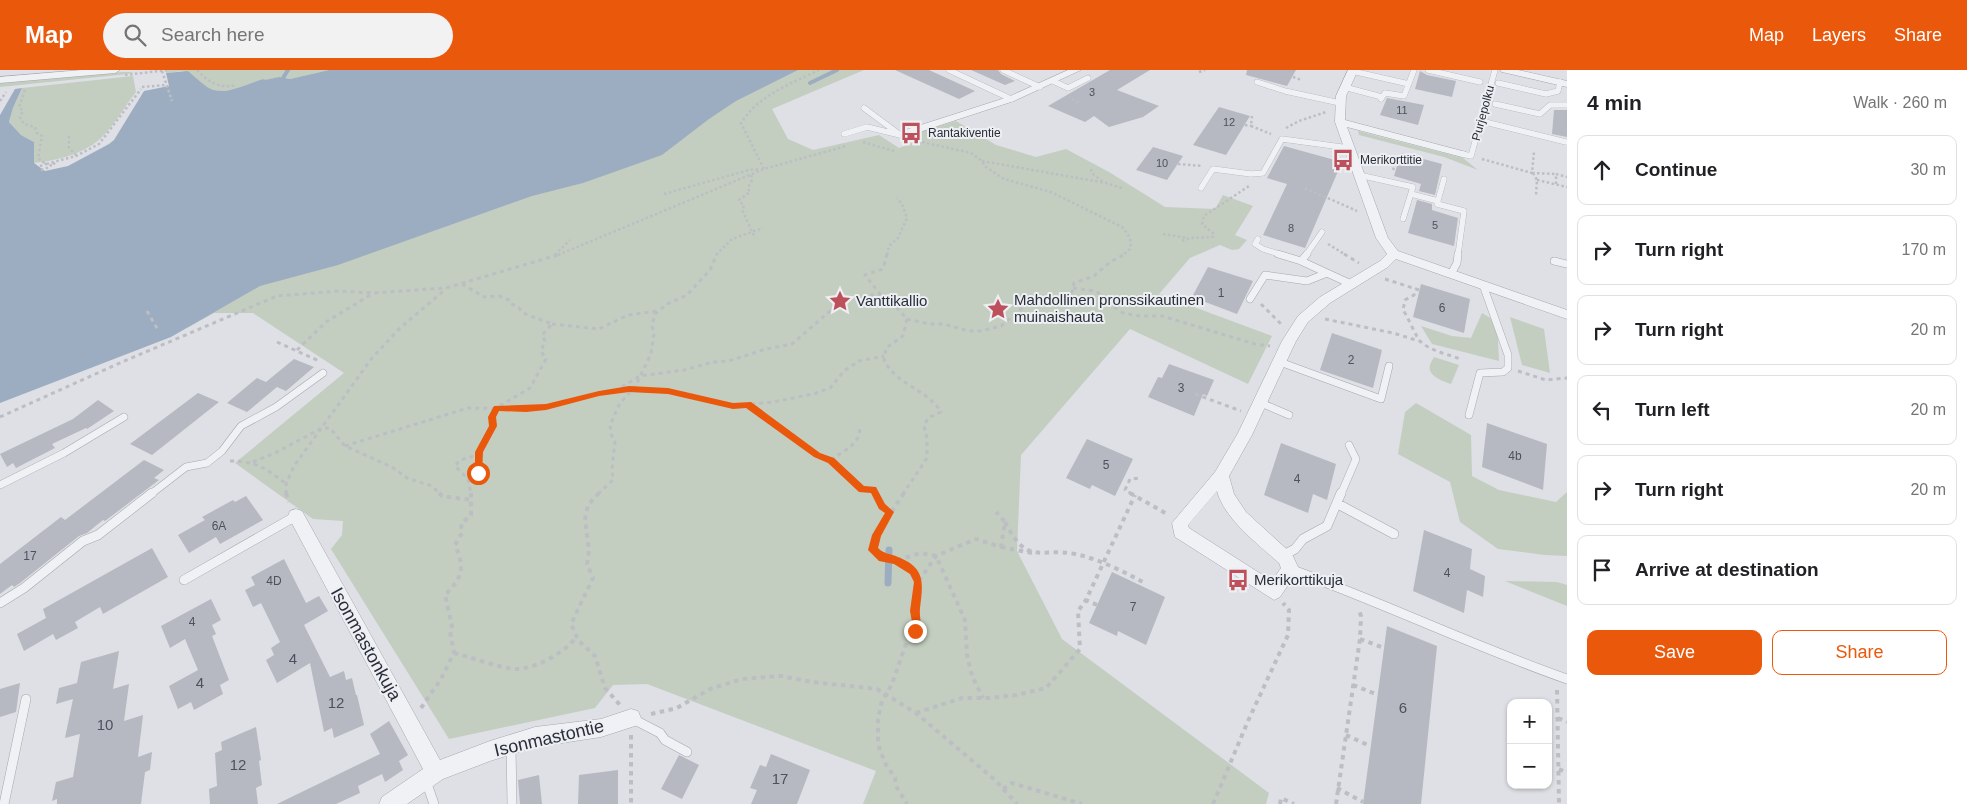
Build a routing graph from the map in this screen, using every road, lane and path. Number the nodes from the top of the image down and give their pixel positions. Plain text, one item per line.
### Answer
1 (115, 70) edge
2 (168, 70) edge
3 (197, 70) edge
4 (819, 70) edge
5 (951, 70) edge
6 (1003, 70) edge
7 (1076, 70) edge
8 (1205, 70) edge
9 (1414, 70) edge
10 (1428, 70) edge
11 (1495, 70) edge
12 (1506, 70) edge
13 (1353, 71) edge
14 (1199, 72) dead end
15 (1088, 78) dead end
16 (0, 80) edge
17 (1054, 82) junction
18 (1257, 82) dead end
19 (1480, 82) dead end
20 (1498, 83) dead end
21 (1563, 83) edge
22 (1409, 84) junction
23 (166, 85) junction
24 (25, 86) dead end
25 (236, 86) dead end
26 (10, 87) dead end
27 (1040, 87) junction
28 (1344, 87) junction
29 (1068, 88) junction
30 (1063, 91) dead end
31 (1011, 99) junction
32 (0, 101) edge
33 (172, 101) dead end
34 (1340, 103) junction
35 (1495, 104) dead end
36 (1567, 105) edge
37 (864, 108) dead end
38 (1330, 111) dead end
39 (1252, 116) dead end
40 (1482, 121) junction
41 (1340, 122) junction
42 (1245, 125) dead end
43 (1250, 126) junction
44 (844, 134) dead end
45 (900, 135) junction
46 (69, 136) dead end
47 (1282, 139) junction
48 (870, 140) dead end
49 (1566, 142) edge
50 (854, 144) dead end
51 (1349, 148) junction
52 (894, 151) dead end
53 (1534, 152) dead end
54 (1467, 155) junction
55 (77, 156) junction
56 (982, 161) junction
57 (55, 162) junction
58 (46, 164) junction
59 (1178, 164) dead end
60 (40, 166) dead end
61 (53, 166) junction
62 (764, 169) junction
63 (1091, 169) dead end
64 (41, 170) dead end
65 (1213, 170) junction
66 (1262, 173) junction
67 (1532, 173) junction
68 (1556, 174) junction
69 (750, 175) junction
70 (1359, 175) junction
71 (1567, 177) edge
72 (1444, 179) dead end
73 (1537, 180) junction
74 (1106, 183) junction
75 (1556, 184) junction
76 (1567, 187) edge
77 (1122, 188) dead end
78 (1200, 188) dead end
79 (1304, 188) dead end
80 (750, 192) junction
81 (664, 194) dead end
82 (1411, 194) junction
83 (754, 195) dead end
84 (1536, 195) dead end
85 (897, 198) dead end
86 (1438, 201) junction
87 (1363, 214) dead end
88 (1403, 219) dead end
89 (763, 228) dead end
90 (752, 232) junction
91 (1322, 232) dead end
92 (1163, 234) dead end
93 (754, 238) dead end
94 (1189, 238) junction
95 (1258, 238) dead end
96 (1318, 238) junction
97 (570, 240) dead end
98 (1182, 241) dead end
99 (1394, 254) junction
100 (553, 257) junction
101 (1301, 261) junction
102 (1554, 261) dead end
103 (1567, 264) edge
104 (1364, 265) dead end
105 (1327, 273) junction
106 (1451, 274) junction
107 (1382, 278) dead end
108 (461, 284) junction
109 (1351, 284) junction
110 (1483, 285) junction
111 (446, 288) junction
112 (1073, 288) junction
113 (373, 293) junction
114 (880, 294) junction
115 (1251, 297) joint
116 (147, 311) dead end
117 (658, 312) junction
118 (1567, 315) edge
119 (1322, 318) dead end
120 (907, 319) junction
121 (552, 324) junction
122 (1283, 326) dead end
123 (158, 330) dead end
124 (1419, 341) junction
125 (277, 342) dead end
126 (1273, 346) dead end
127 (297, 350) junction
128 (884, 356) junction
129 (1460, 359) dead end
130 (1280, 362) junction
131 (1389, 366) dead end
132 (1508, 368) junction
133 (323, 373) joint
134 (640, 376) junction
135 (1567, 378) edge
136 (632, 390) junction
137 (615, 391) junction
138 (1195, 394) dead end
139 (1260, 403) junction
140 (748, 404) junction
141 (496, 408) junction
142 (1242, 412) dead end
143 (1289, 415) dead end
144 (1469, 415) dead end
145 (0, 417) edge
146 (124, 417) dead end
147 (322, 428) junction
148 (860, 428) dead end
149 (1349, 445) dead end
150 (345, 446) junction
151 (479, 452) junction
152 (246, 460) dead end
153 (831, 460) junction
154 (253, 462) junction
155 (1222, 476) junction
156 (1141, 478) dead end
157 (468, 479) junction
158 (285, 483) junction
159 (1121, 484) dead end
160 (0, 485) edge
161 (1126, 487) junction
162 (1135, 495) junction
163 (472, 500) junction
164 (1338, 504) junction
165 (890, 512) junction
166 (996, 512) dead end
167 (1167, 514) dead end
168 (296, 516) junction
169 (1005, 522) junction
170 (1394, 534) dead end
171 (1001, 546) junction
172 (1035, 554) junction
173 (936, 556) junction
174 (896, 560) junction
175 (1103, 563) junction
176 (1286, 563) junction
177 (184, 580) dead end
178 (918, 582) junction
179 (1143, 582) dead end
180 (1274, 592) junction
181 (1353, 592) junction
182 (1086, 600) junction
183 (0, 602) edge
184 (1097, 605) dead end
185 (576, 636) junction
186 (1360, 638) junction
187 (1384, 648) dead end
188 (454, 653) junction
189 (1553, 674) junction
190 (1567, 679) edge
191 (1353, 685) junction
192 (887, 694) junction
193 (1378, 695) dead end
194 (983, 698) junction
195 (26, 699) dead end
196 (916, 713) junction
197 (631, 718) junction
198 (1558, 718) junction
199 (1567, 722) edge
200 (410, 726) junction
201 (1346, 735) junction
202 (511, 744) junction
203 (1370, 746) dead end
204 (687, 752) dead end
205 (1558, 769) junction
206 (1567, 773) edge
207 (430, 776) junction
208 (1338, 788) junction
209 (1003, 789) junction
210 (1363, 802) dead end
211 (4, 804) edge
212 (389, 804) edge
213 (434, 804) edge
214 (512, 804) edge
215 (631, 804) edge
216 (907, 804) edge
217 (1017, 804) edge
218 (1082, 804) edge
219 (1214, 804) edge
220 (1280, 804) edge
221 (1294, 804) edge
222 (1336, 804) edge
223 (1559, 804) edge

1 - 16 street
2 - 23 path
3 - 25 path
4 - 62 path
5 - 31 lane
6 - 27 lane
7 - 17 street
8 - 14 path
9 - 22 lane
10 - 19 lane
11 - 40 lane, Purjepolku
12 - 21 street
13 - 22 lane
13 - 28 street
15 - 29 lane
17 - 27 street
17 - 29 lane
18 - 34 lane
20 - 21 lane
22 - 28 lane
23 - 33 path
23 - 55 path
24 - 58 path
26 - 32 path
27 - 31 street
28 - 34 street
29 - 30 lane
31 - 45 street
34 - 41 street
35 - 36 lane
37 - 45 lane
38 - 47 path
39 - 43 path
40 - 49 lane
40 - 54 lane, Purjepolku
41 - 51 street
41 - 54 street
42 - 43 path
43 - 47 path
44 - 45 lane
45 - 56 path
46 - 55 path
47 - 51 lane
47 - 66 lane
48 - 52 path
50 - 62 path
51 - 70 street
53 - 67 path
54 - 67 path
55 - 57 path
56 - 74 path
56 - 112 path
57 - 58 path
57 - 61 path
58 - 60 path
58 - 61 path
59 - 65 path
61 - 64 path
62 - 69 path
62 - 81 path
63 - 74 path
65 - 66 lane
65 - 78 lane
66 - 94 path
67 - 68 path
67 - 73 path
68 - 71 path
68 - 75 path
69 - 80 path
69 - 100 path
70 - 82 lane
70 - 99 street
72 - 86 lane
73 - 75 path
73 - 84 path
74 - 77 path
75 - 76 path
79 - 87 path
80 - 83 path
80 - 90 path
82 - 86 lane
82 - 88 lane
85 - 114 path
86 - 106 lane
89 - 90 path
90 - 93 path
90 - 117 path
91 - 96 lane
92 - 94 path
94 - 98 path
95 - 101 lane
96 - 101 lane
96 - 104 path
97 - 100 path
99 - 106 street
99 - 109 street
100 - 108 path
101 - 105 lane
102 - 103 lane
105 - 109 lane
105 - 115 lane
106 - 110 street
107 - 124 path
108 - 111 path
108 - 121 path
109 - 130 street
110 - 118 street
110 - 132 lane
111 - 113 path
111 - 147 path
112 - 120 path
112 - 126 path
113 - 127 path
113 - 145 path
114 - 120 path
114 - 134 path
115 - 122 path
116 - 123 path
117 - 121 path
117 - 134 path
119 - 124 path
120 - 128 path
121 - 141 path
124 - 129 path
125 - 127 path
127 - 133 path
128 - 140 path
128 - 165 path
130 - 131 lane
130 - 139 street
132 - 135 path
132 - 144 lane
133 - 183 lane
134 - 136 path
134 - 137 path
136 - 137 path
136 - 140 path
136 - 185 path
137 - 141 path
138 - 142 path
139 - 143 lane
139 - 155 street
140 - 153 path
141 - 150 path
141 - 151 path
146 - 160 lane
147 - 150 path
147 - 154 path
147 - 158 path
148 - 153 path
149 - 164 lane
150 - 163 path
151 - 157 path
151 - 157 path
152 - 154 path
153 - 165 path
154 - 158 path
155 - 176 street
155 - 180 street
156 - 161 path
157 - 163 path
158 - 168 path
159 - 161 path
161 - 162 path
162 - 167 path
162 - 175 path
163 - 188 path
164 - 170 lane
164 - 176 lane
165 - 174 path
166 - 169 path
168 - 177 lane
168 - 200 street, Isonmastonkuja
169 - 171 path
169 - 172 path
171 - 172 path
171 - 173 path
172 - 175 path
173 - 174 path
173 - 178 path
173 - 194 path
174 - 178 path
175 - 179 path
175 - 182 path
176 - 180 street
176 - 181 lane
178 - 192 path
180 - 219 path
181 - 186 path
181 - 189 lane
182 - 184 path
182 - 194 path
185 - 188 path
185 - 197 path
186 - 187 path
186 - 191 path
188 - 200 path
189 - 190 lane
189 - 198 path
191 - 193 path
191 - 201 path
192 - 196 path
192 - 197 path
192 - 216 path
194 - 196 path
195 - 211 lane
196 - 209 path
197 - 202 street, Isonmastontie
197 - 204 lane
197 - 215 path
198 - 199 path
198 - 205 path
200 - 207 street, Isonmastonkuja
201 - 203 path
201 - 208 path
202 - 207 street, Isonmastontie
202 - 214 lane
205 - 206 path
205 - 223 path
207 - 212 street, Isonmastontie
207 - 213 lane
208 - 210 path
208 - 222 path
209 - 217 path
209 - 218 path
220 - 221 path

